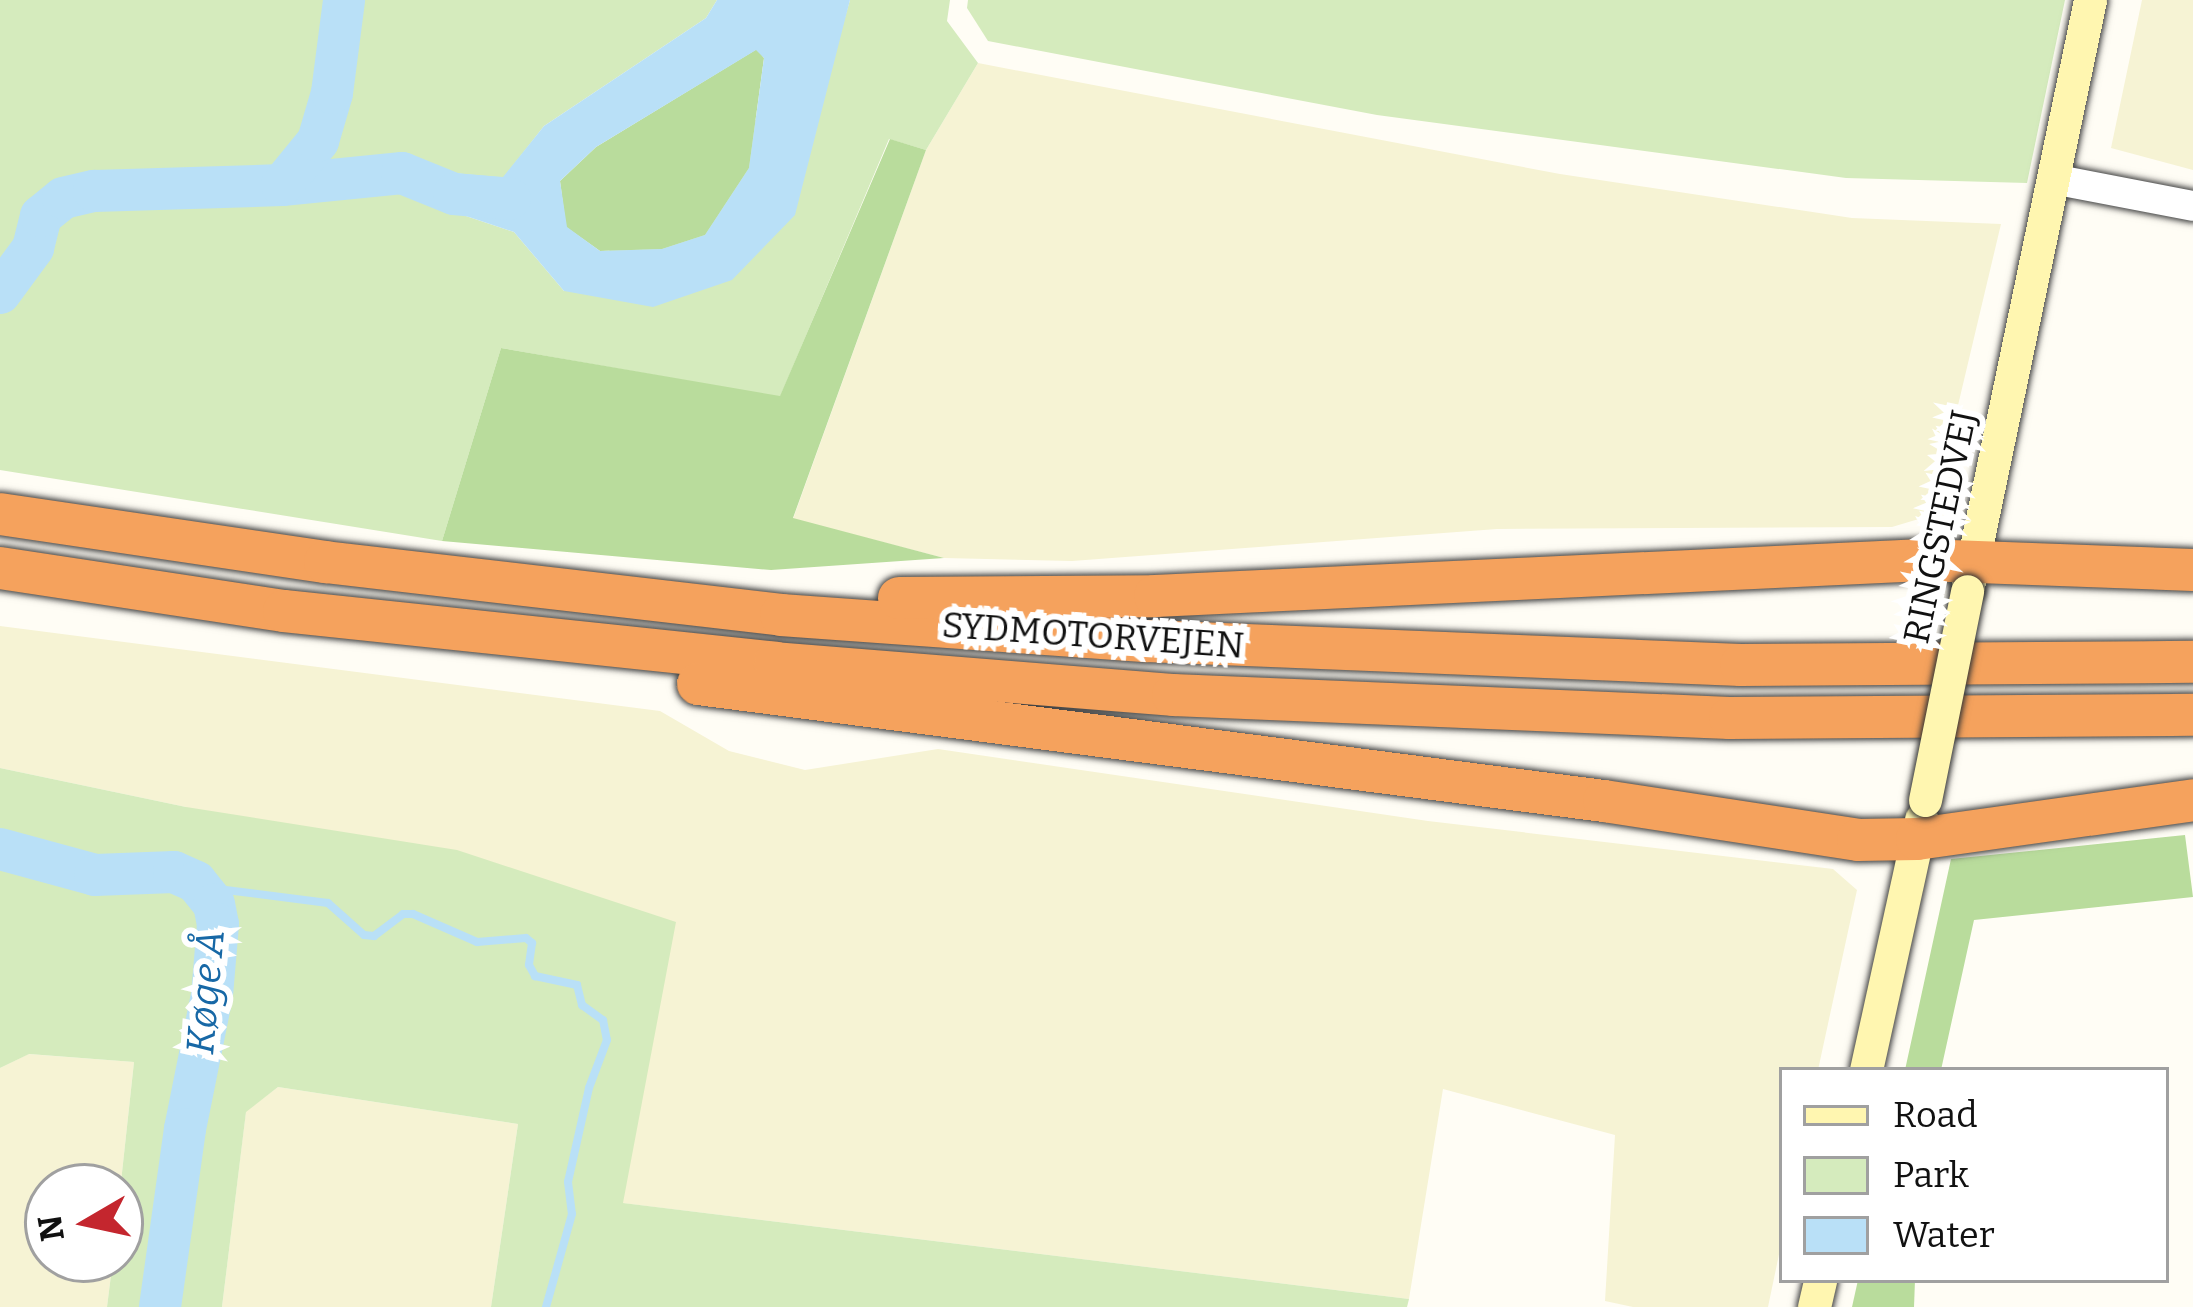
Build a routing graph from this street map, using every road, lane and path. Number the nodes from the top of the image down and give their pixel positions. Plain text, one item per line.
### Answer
1 (2090, 0) edge
2 (2053, 179) junction
3 (2193, 206) edge
4 (0, 514) edge
5 (325, 562) junction
6 (0, 568) edge
7 (2193, 570) edge
8 (1970, 576) junction
9 (284, 611) junction
10 (2193, 662) edge
11 (2193, 715) edge
12 (2193, 800) edge
13 (1921, 819) junction
14 (1867, 1067) edge

1 - 2 main road, RINGSTEDVEJ
2 - 3 street
2 - 8 main road, RINGSTEDVEJ
4 - 5 highway, SYDMOTORVEJEN
5 - 8 highway
5 - 10 highway, SYDMOTORVEJEN
6 - 9 highway, SYDMOTORVEJEN
7 - 8 highway
8 - 13 main road, RINGSTEDVEJ, bridge
9 - 11 highway, SYDMOTORVEJEN
9 - 13 highway
12 - 13 highway
13 - 14 main road, RINGSTEDVEJ

